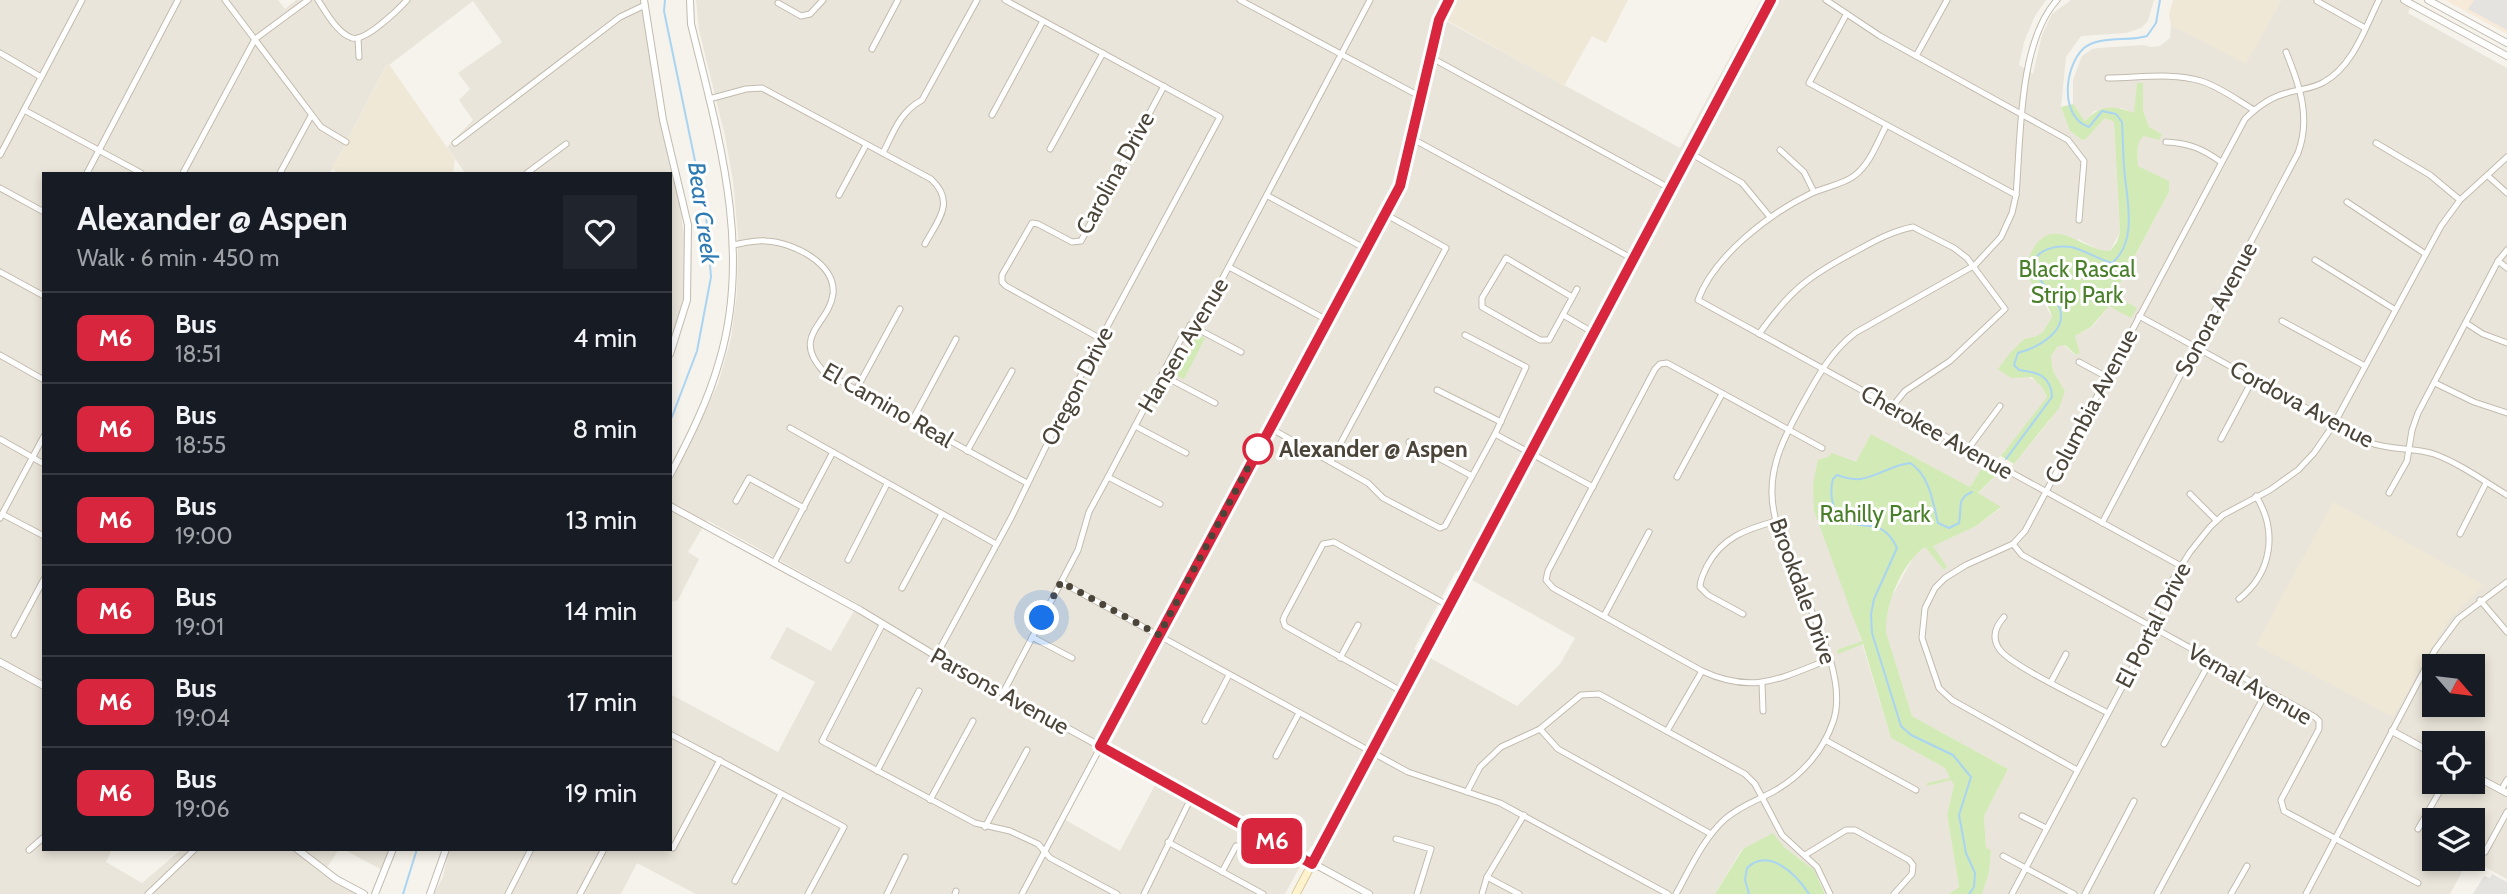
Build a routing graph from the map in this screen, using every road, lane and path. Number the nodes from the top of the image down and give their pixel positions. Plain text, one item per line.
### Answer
1 (82, 0) edge
2 (178, 0) edge
3 (225, 0) edge
4 (308, 0) edge
5 (318, 0) edge
6 (407, 0) edge
7 (690, 0) edge
8 (822, 0) edge
9 (898, 0) edge
10 (977, 0) edge
11 (1005, 0) edge
12 (1240, 0) edge
13 (1370, 0) edge
14 (1449, 0) edge
15 (1771, 0) edge
16 (1826, 0) edge
17 (1947, 0) edge
18 (2056, 0) edge
19 (2379, 0) edge
20 (2404, 0) edge
21 (2428, 0) edge
22 (2317, 1) edge
23 (643, 3) edge
24 (778, 3) dead end
25 (1846, 15) junction
26 (1043, 21) junction
27 (2365, 28) junction
28 (358, 38) junction
29 (255, 39) junction
30 (2507, 43) edge
31 (872, 49) dead end
32 (2286, 52) dead end
33 (0, 53) edge
34 (1103, 53) junction
35 (1342, 54) junction
36 (1916, 56) junction
37 (359, 57) dead end
38 (1430, 57) junction
39 (2507, 57) edge
40 (41, 77) junction
41 (2108, 78) dead end
42 (1164, 86) junction
43 (2300, 90) junction
44 (1421, 97) junction
45 (709, 99) junction
46 (24, 110) junction
47 (2254, 110) junction
48 (2023, 114) junction
49 (992, 115) dead end
50 (311, 116) junction
51 (1886, 126) junction
52 (1411, 138) junction
53 (345, 142) dead end
54 (2166, 142) dead end
55 (455, 143) dead end
56 (2376, 143) dead end
57 (566, 145) dead end
58 (866, 145) junction
59 (1050, 149) dead end
60 (1780, 150) dead end
61 (99, 151) junction
62 (883, 153) junction
63 (1690, 153) junction
64 (0, 155) edge
65 (2507, 157) edge
66 (2221, 162) junction
67 (88, 172) edge
68 (139, 172) edge
69 (184, 172) edge
70 (281, 172) edge
71 (528, 172) edge
72 (2488, 176) junction
73 (0, 188) edge
74 (1671, 188) junction
75 (1814, 192) junction
76 (2507, 193) edge
77 (839, 195) dead end
78 (2016, 195) junction
79 (1268, 196) junction
80 (2460, 200) junction
81 (2347, 202) dead end
82 (42, 211) edge
83 (1385, 214) junction
84 (1770, 217) junction
85 (2079, 220) dead end
86 (925, 244) dead end
87 (733, 245) junction
88 (1366, 249) junction
89 (2507, 250) edge
90 (2424, 253) junction
91 (1633, 258) junction
92 (2315, 260) dead end
93 (2498, 261) junction
94 (1975, 265) junction
95 (1229, 267) junction
96 (2507, 268) edge
97 (0, 272) edge
98 (1577, 289) dead end
99 (42, 295) edge
100 (1572, 297) junction
101 (900, 309) dead end
102 (2394, 309) junction
103 (1563, 315) junction
104 (2139, 316) junction
105 (1327, 320) junction
106 (2282, 321) dead end
107 (2466, 323) junction
108 (1190, 325) junction
109 (1594, 333) junction
110 (1759, 334) junction
111 (1465, 335) dead end
112 (956, 339) dead end
113 (1101, 339) junction
114 (2507, 343) edge
115 (2196, 347) junction
116 (672, 348) edge
117 (1241, 352) dead end
118 (0, 355) edge
119 (2079, 362) dead end
120 (2365, 366) junction
121 (1821, 368) junction
122 (1012, 371) dead end
123 (1162, 375) junction
124 (2106, 377) junction
125 (42, 379) edge
126 (2253, 379) junction
127 (2435, 383) junction
128 (856, 390) junction
129 (1437, 390) dead end
130 (1722, 394) junction
131 (1215, 403) dead end
132 (2000, 406) dead end
133 (1892, 407) junction
134 (2507, 413) edge
135 (912, 421) junction
136 (1501, 422) junction
137 (2334, 424) junction
138 (1135, 426) junction
139 (790, 428) dead end
140 (1270, 428) junction
141 (1788, 430) junction
142 (1494, 434) junction
143 (0, 439) edge
144 (2221, 439) dead end
145 (42, 440) edge
146 (1409, 443) dead end
147 (1822, 448) dead end
148 (1968, 449) junction
149 (967, 451) junction
150 (2410, 451) junction
151 (833, 452) junction
152 (1186, 453) dead end
153 (1530, 454) junction
154 (32, 458) junction
155 (1331, 461) junction
156 (42, 463) edge
157 (672, 471) edge
158 (1472, 476) junction
159 (1108, 477) junction
160 (1677, 477) dead end
161 (2486, 483) junction
162 (887, 484) junction
163 (1027, 484) junction
164 (1593, 487) junction
165 (2046, 492) junction
166 (2190, 494) dead end
167 (2389, 494) dead end
168 (2507, 495) edge
169 (2256, 496) junction
170 (736, 501) dead end
171 (1160, 504) dead end
172 (672, 507) edge
173 (804, 508) junction
174 (942, 514) junction
175 (1, 516) edge
176 (2217, 520) junction
177 (1776, 521) junction
178 (2102, 523) junction
179 (1649, 532) dead end
180 (2460, 534) dead end
181 (42, 535) edge
182 (996, 544) junction
183 (2013, 544) junction
184 (848, 560) dead end
185 (774, 562) junction
186 (2181, 566) junction
187 (1061, 582) junction
188 (2507, 582) edge
189 (42, 583) edge
190 (902, 588) dead end
191 (2239, 599) dead end
192 (2480, 600) junction
193 (1449, 606) junction
194 (1743, 614) dead end
195 (1604, 616) junction
196 (2004, 617) dead end
197 (882, 625) junction
198 (1358, 625) dead end
199 (2151, 627) junction
200 (2507, 632) edge
201 (14, 635) dead end
202 (1159, 635) junction
203 (1032, 637) junction
204 (2066, 654) dead end
205 (936, 656) junction
206 (1072, 658) dead end
207 (1340, 658) junction
208 (1829, 659) junction
209 (2211, 660) junction
210 (0, 662) edge
211 (1702, 671) junction
212 (1229, 675) junction
213 (2052, 682) junction
214 (1762, 683) junction
215 (42, 685) edge
216 (919, 691) dead end
217 (2267, 691) junction
218 (1403, 692) junction
219 (1003, 693) junction
220 (1763, 711) dead end
221 (1299, 713) junction
222 (2108, 713) junction
223 (973, 721) dead end
224 (1205, 721) dead end
225 (1540, 729) junction
226 (1667, 731) junction
227 (2392, 731) junction
228 (672, 735) edge
229 (1825, 740) junction
230 (2164, 744) dead end
231 (1100, 746) junction
232 (2422, 747) edge
233 (1027, 750) dead end
234 (1371, 752) junction
235 (1276, 756) dead end
236 (720, 760) junction
237 (2077, 770) junction
238 (877, 771) junction
239 (2507, 780) edge
240 (2485, 782) edge
241 (1916, 790) dead end
242 (1467, 792) junction
243 (2504, 792) edge
244 (781, 794) junction
245 (2438, 794) edge
246 (1192, 796) junction
247 (1762, 797) junction
248 (930, 800) junction
249 (2133, 801) dead end
250 (2507, 812) edge
251 (1524, 814) junction
252 (2022, 816) dead end
253 (985, 827) junction
254 (2046, 828) junction
255 (2418, 829) dead end
256 (1711, 834) junction
257 (42, 839) edge
258 (1396, 839) dead end
259 (2335, 839) junction
260 (1168, 842) junction
261 (1236, 846) dead end
262 (673, 848) dead end
263 (29, 850) dead end
264 (193, 851) edge
265 (301, 851) edge
266 (392, 851) edge
267 (445, 851) edge
268 (530, 851) edge
269 (603, 851) edge
270 (1044, 851) junction
271 (2485, 852) dead end
272 (1805, 855) junction
273 (2003, 856) dead end
274 (905, 857) dead end
275 (1312, 864) junction
276 (2246, 866) dead end
277 (2025, 868) junction
278 (1222, 872) junction
279 (1487, 877) junction
280 (735, 881) dead end
281 (2418, 883) dead end
282 (148, 894) edge
283 (364, 894) edge
284 (375, 894) edge
285 (430, 894) edge
286 (508, 894) edge
287 (580, 894) edge
288 (808, 894) edge
289 (887, 894) edge
290 (1022, 894) edge
291 (1117, 894) edge
292 (1144, 894) edge
293 (1263, 894) edge
294 (1296, 894) edge
295 (1369, 894) edge
296 (1417, 894) edge
297 (1482, 894) edge
298 (1519, 894) edge
299 (1668, 894) edge
300 (1676, 894) edge
301 (1830, 894) edge
302 (1894, 894) edge
303 (2012, 894) edge
304 (2074, 894) edge
305 (2085, 894) edge
306 (2157, 894) edge
307 (2231, 894) edge
308 (2306, 894) edge

1 - 40 street
2 - 61 street
3 - 29 street
4 - 29 street
5 - 28 street
6 - 28 street
7 - 45 street
8 - 24 street
9 - 31 street
10 - 62 street
11 - 26 street
12 - 35 street
13 - 35 street, Hansen Avenue
14 - 38 street
15 - 63 main road
16 - 25 street
17 - 36 street
18 - 48 street, Brookdale Drive
19 - 27 street, Columbia Avenue
20 - 39 street
21 - 30 street
22 - 27 street
23 - 55 street
23 - 116 street
25 - 36 street
25 - 51 street
26 - 34 street
26 - 49 street
27 - 43 street, Columbia Avenue
28 - 37 street
29 - 50 street
29 - 69 street
32 - 43 street, Sonora Avenue
33 - 40 street
34 - 42 street
34 - 59 street
35 - 44 street
35 - 79 street, Hansen Avenue
36 - 48 street
38 - 44 street
38 - 74 street
40 - 46 street
41 - 47 street
42 - 113 street, Oregon Drive
42 - 113 street, Carolina Drive
43 - 47 street, Columbia Avenue
43 - 115 street, Sonora Avenue
44 - 52 street
45 - 58 street
45 - 87 street
46 - 61 street
46 - 64 street
47 - 66 street, Columbia Avenue
48 - 78 street, Brookdale Drive
48 - 85 street
50 - 53 street
50 - 70 street
51 - 75 street
51 - 78 street
52 - 83 street
52 - 91 street
54 - 66 street
56 - 80 street
57 - 71 street
58 - 62 street
58 - 77 street
60 - 75 street
61 - 67 street
61 - 68 street
62 - 86 street
63 - 74 main road
63 - 84 street
65 - 72 street, El Portal Drive
66 - 104 street, Columbia Avenue
72 - 76 street
72 - 80 street, El Portal Drive
73 - 82 street
74 - 91 main road
75 - 84 street
78 - 94 street, Brookdale Drive
79 - 88 street
79 - 95 street, Hansen Avenue
80 - 90 street, El Portal Drive
81 - 90 street
83 - 88 street
83 - 155 street
84 - 110 street, Cherokee Avenue
87 - 128 street, El Camino Real
87 - 157 street
88 - 105 street
89 - 93 street
90 - 102 street, El Portal Drive
91 - 109 main road
92 - 102 street
93 - 96 street
93 - 107 street
94 - 110 street
94 - 121 street, Brookdale Drive
94 - 133 street
95 - 105 street
95 - 108 street, Hansen Avenue
97 - 99 street
98 - 100 street
100 - 103 street
100 - 103 street
101 - 128 street
102 - 120 street, El Portal Drive
103 - 109 street
104 - 115 street, Cordova Avenue
104 - 124 street, Columbia Avenue
105 - 140 street
106 - 120 street
107 - 114 street
107 - 127 street
108 - 117 street
108 - 123 street, Hansen Avenue
109 - 153 main road
110 - 121 street, Cherokee Avenue
111 - 136 street
112 - 135 street
113 - 163 street, Oregon Drive
115 - 126 street, Cordova Avenue
115 - 178 street, Sonora Avenue
118 - 125 street
119 - 124 street
120 - 137 street, El Portal Drive
121 - 133 street, Cherokee Avenue
121 - 141 street, Brookdale Drive
122 - 149 street
123 - 131 street
123 - 138 street, Hansen Avenue
124 - 165 street, Columbia Avenue
126 - 137 street, Cordova Avenue
126 - 144 street
127 - 134 street
127 - 150 street
128 - 135 street, El Camino Real
129 - 136 street
130 - 141 street
130 - 160 street
130 - 164 street
132 - 148 street
133 - 148 street, Cherokee Avenue
135 - 149 street, El Camino Real
136 - 142 street
137 - 150 street, Cordova Avenue
137 - 169 street, El Portal Drive
138 - 152 street
138 - 159 street, Hansen Avenue
139 - 151 street
140 - 155 street
140 - 202 street
141 - 147 street
141 - 177 street, Brookdale Drive
142 - 153 street
142 - 158 street
143 - 154 street
145 - 154 street
146 - 158 street
148 - 165 street, Cherokee Avenue
149 - 163 street, El Camino Real
150 - 161 street, Cordova Avenue
150 - 167 street
151 - 162 street
151 - 173 street
153 - 164 street
153 - 193 main road
154 - 156 street
154 - 175 street
155 - 158 street
159 - 171 street
159 - 187 street, Hansen Avenue
161 - 168 street, Cordova Avenue
161 - 180 street
162 - 174 street
162 - 184 street
163 - 182 street, Oregon Drive
164 - 195 street
165 - 178 street, Cherokee Avenue
165 - 183 street, Columbia Avenue
166 - 176 street
169 - 176 street, El Portal Drive
169 - 191 street
170 - 173 street
172 - 185 street, Parsons Avenue
173 - 185 street
174 - 182 street
174 - 190 street
175 - 181 street
176 - 186 street, El Portal Drive
177 - 194 street
177 - 208 street, Brookdale Drive
178 - 186 street, Cherokee Avenue
179 - 195 street
182 - 205 street, Oregon Drive
183 - 199 street, Vernal Avenue
183 - 237 street, Columbia Avenue
185 - 197 street, Parsons Avenue
186 - 199 street, El Portal Drive
187 - 202 street
187 - 203 street, Hansen Avenue
188 - 192 street
189 - 201 street
192 - 200 street
192 - 227 street
193 - 207 street
193 - 218 main road
195 - 211 street
196 - 213 street
197 - 205 street, Parsons Avenue
197 - 238 street
198 - 207 street
199 - 209 street, Vernal Avenue
199 - 222 street, El Portal Drive
202 - 212 street
202 - 231 street
203 - 206 street
203 - 219 street, Hansen Avenue
204 - 213 street
205 - 219 street, Parsons Avenue
207 - 218 street
208 - 214 street
208 - 229 street, Brookdale Drive
209 - 217 street, Vernal Avenue
209 - 230 street
210 - 215 street
211 - 214 street
211 - 226 street
212 - 221 street
212 - 224 street
213 - 222 street
214 - 220 street
216 - 238 street
217 - 259 street, Vernal Avenue
217 - 306 street
218 - 234 main road
219 - 231 street, Parsons Avenue
221 - 234 street
221 - 235 street
222 - 237 street, El Portal Drive
223 - 248 street
225 - 226 street
225 - 242 street
225 - 256 street
226 - 247 street
227 - 232 street
227 - 259 street
228 - 236 street
229 - 241 street
229 - 247 street, Brookdale Drive
231 - 246 street, Parsons Avenue
231 - 270 street
233 - 253 street
234 - 242 street
234 - 275 main road
236 - 244 street
236 - 262 street
237 - 254 street, El Portal Drive
238 - 248 street
239 - 243 street
240 - 243 street
242 - 251 street
244 - 280 street
244 - 288 street
245 - 255 street
246 - 260 street
246 - 275 street, Parsons Avenue
247 - 256 street, Brookdale Drive
247 - 272 street
248 - 253 street
249 - 305 street
250 - 271 street
251 - 279 street
251 - 299 street
252 - 254 street
253 - 270 street
254 - 277 street, El Portal Drive
256 - 300 street, Brookdale Drive
257 - 263 street
258 - 296 street
259 - 281 street
259 - 308 street
260 - 278 street
260 - 292 street
261 - 278 street
264 - 282 street
265 - 283 street
266 - 284 street
267 - 285 street
268 - 286 street
269 - 287 street
270 - 290 street
270 - 291 street
272 - 301 street
272 - 302 street
273 - 277 street
274 - 289 street
275 - 294 main road
275 - 295 street, Parsons Avenue
276 - 307 street
277 - 303 street, El Portal Drive
277 - 304 street
278 - 293 street
279 - 297 street
279 - 298 street

